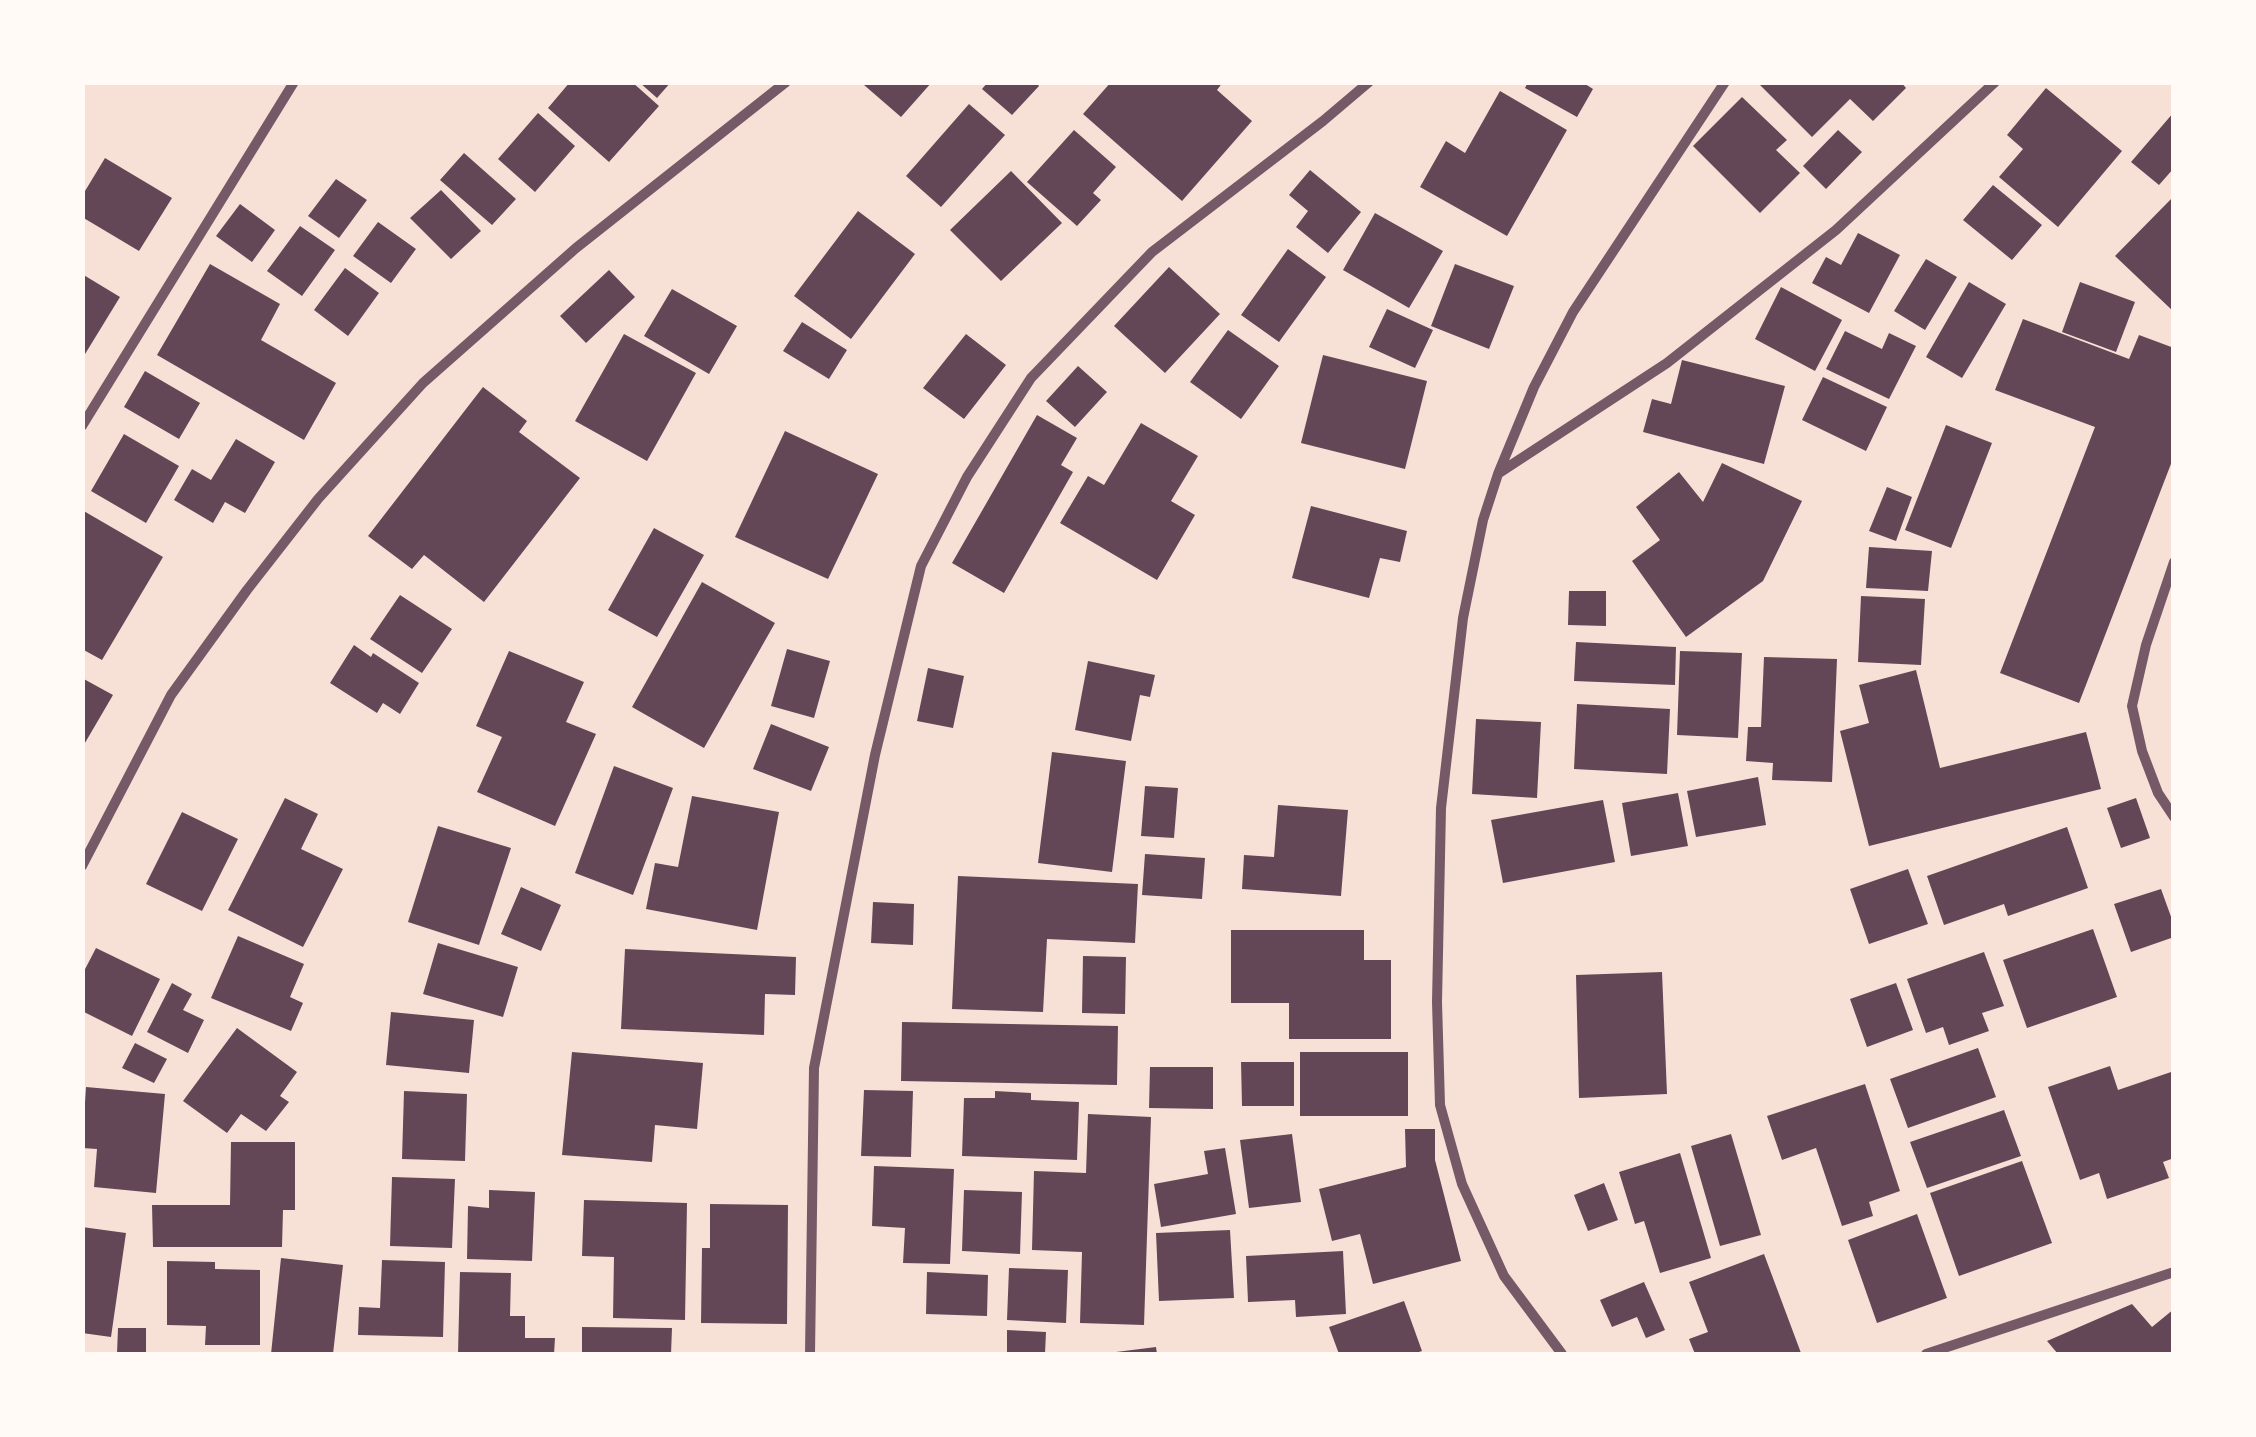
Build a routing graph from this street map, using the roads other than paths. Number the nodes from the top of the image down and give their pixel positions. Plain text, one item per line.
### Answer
1 (294, 82) edge
2 (786, 82) edge
3 (1369, 82) edge
4 (1725, 82) edge
5 (1995, 82) edge
6 (82, 426) edge
7 (1498, 474) junction
8 (2174, 562) edge
9 (2174, 817) edge
10 (82, 866) edge
11 (2174, 1272) edge
12 (810, 1354) edge
13 (1562, 1354) edge
14 (1926, 1354) edge

1 - 6 street
2 - 10 street
3 - 12 street
4 - 7 street
5 - 7 street
7 - 13 street
8 - 9 street
11 - 14 street

